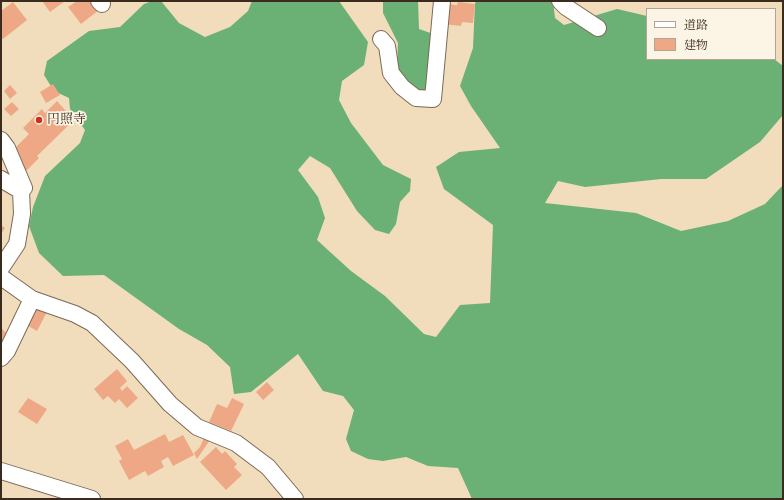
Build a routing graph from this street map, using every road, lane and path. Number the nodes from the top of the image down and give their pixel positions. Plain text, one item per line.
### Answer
1 (442, 1) edge
2 (560, 1) edge
3 (598, 28) dead end
4 (381, 39) dead end
5 (1, 140) edge
6 (1, 179) edge
7 (21, 191) junction
8 (1, 268) edge
9 (1, 277) edge
10 (32, 299) junction
11 (1, 358) edge
12 (1, 471) edge
13 (92, 499) edge
14 (295, 499) edge

1 - 4 street
2 - 3 street
5 - 7 street
6 - 7 street
7 - 8 street
9 - 10 street
10 - 11 street
10 - 14 street
12 - 13 street

